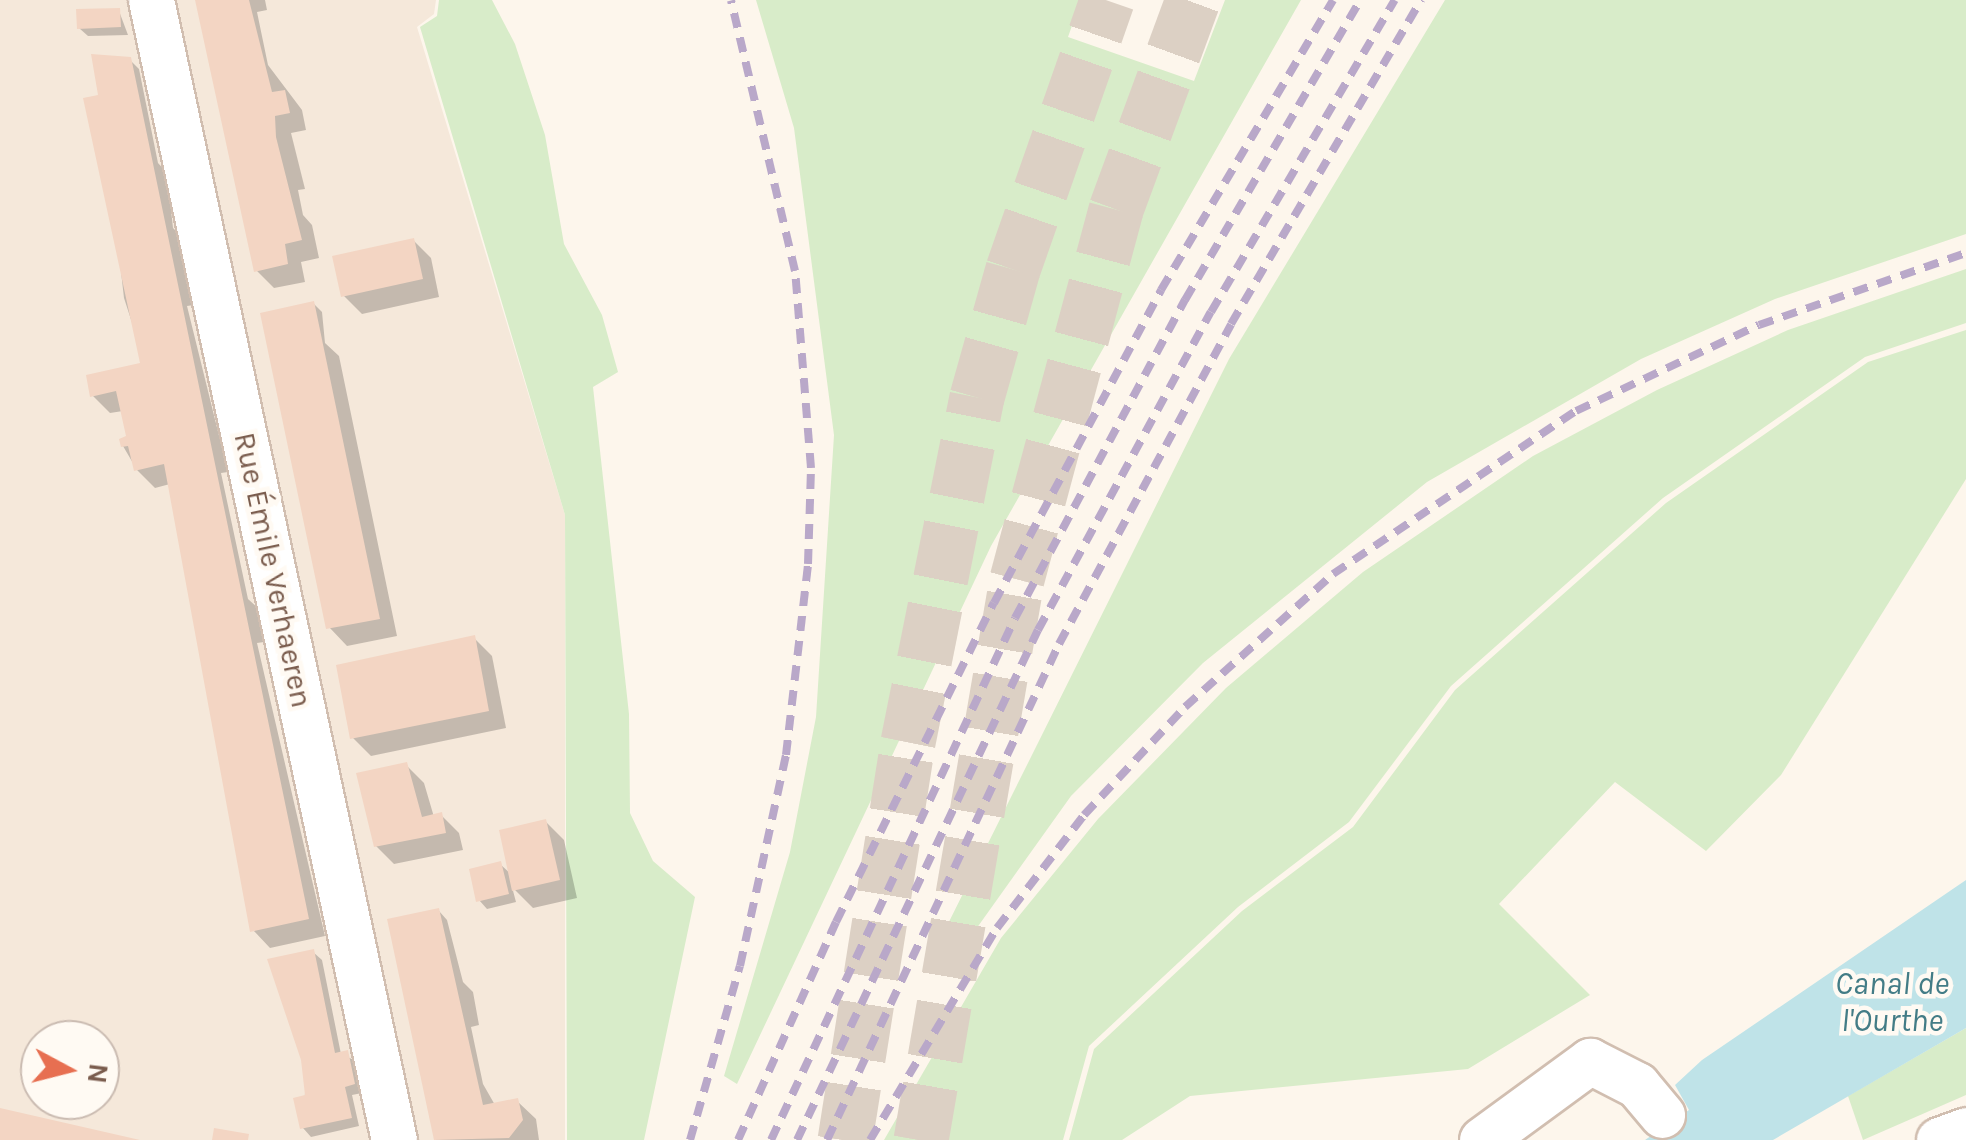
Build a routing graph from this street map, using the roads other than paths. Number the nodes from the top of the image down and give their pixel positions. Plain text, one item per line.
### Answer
1 (151, 0) edge
2 (1662, 1115) dead end
3 (1966, 1130) edge
4 (394, 1140) edge
5 (1482, 1140) edge
6 (1939, 1140) edge

1 - 4 street, Rue Émile Verhaeren
2 - 5 street
3 - 6 street

